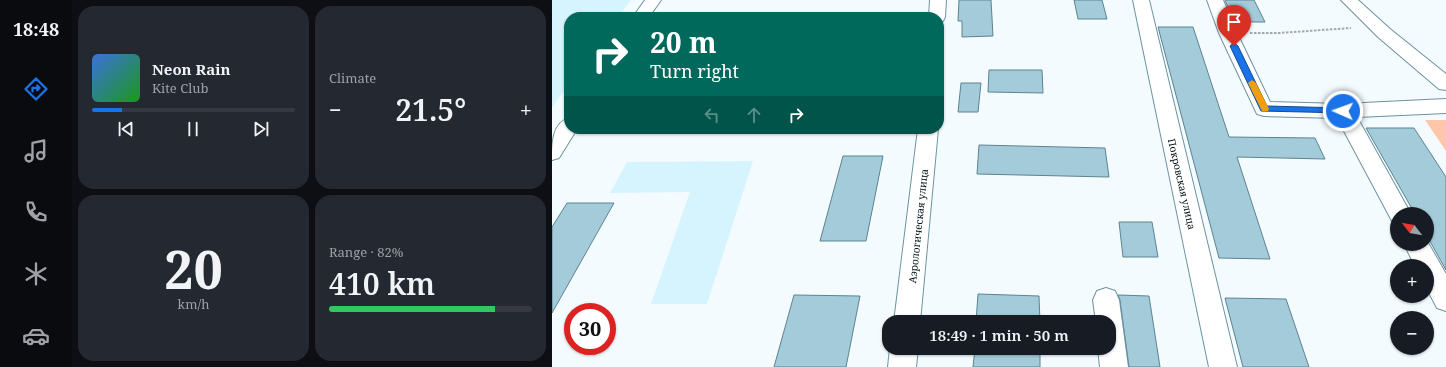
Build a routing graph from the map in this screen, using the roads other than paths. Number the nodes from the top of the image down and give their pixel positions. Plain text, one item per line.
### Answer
1 (653, 0) edge
2 (938, 0) edge
3 (1141, 0) edge
4 (1215, 0) edge
5 (1349, 0) edge
6 (645, 12) edge
7 (937, 12) edge
8 (1446, 84) edge
9 (1446, 106) edge
10 (1343, 111) junction
11 (552, 122) edge
12 (564, 122) edge
13 (564, 133) edge
14 (927, 134) edge
15 (552, 152) edge
16 (1396, 207) edge
17 (1420, 251) edge
18 (1446, 299) edge
19 (908, 315) edge
20 (903, 355) edge
21 (1113, 355) edge
22 (902, 367) edge
23 (1114, 367) edge
24 (1224, 367) edge

1 - 6 street
2 - 7 street
3 - 24 street, Покровская улица
4 - 10 street
5 - 8 street
9 - 10 street
10 - 16 street
11 - 12 street
13 - 15 street
14 - 19 street, Аэрологическая улица
17 - 18 street
20 - 22 street
21 - 23 street

